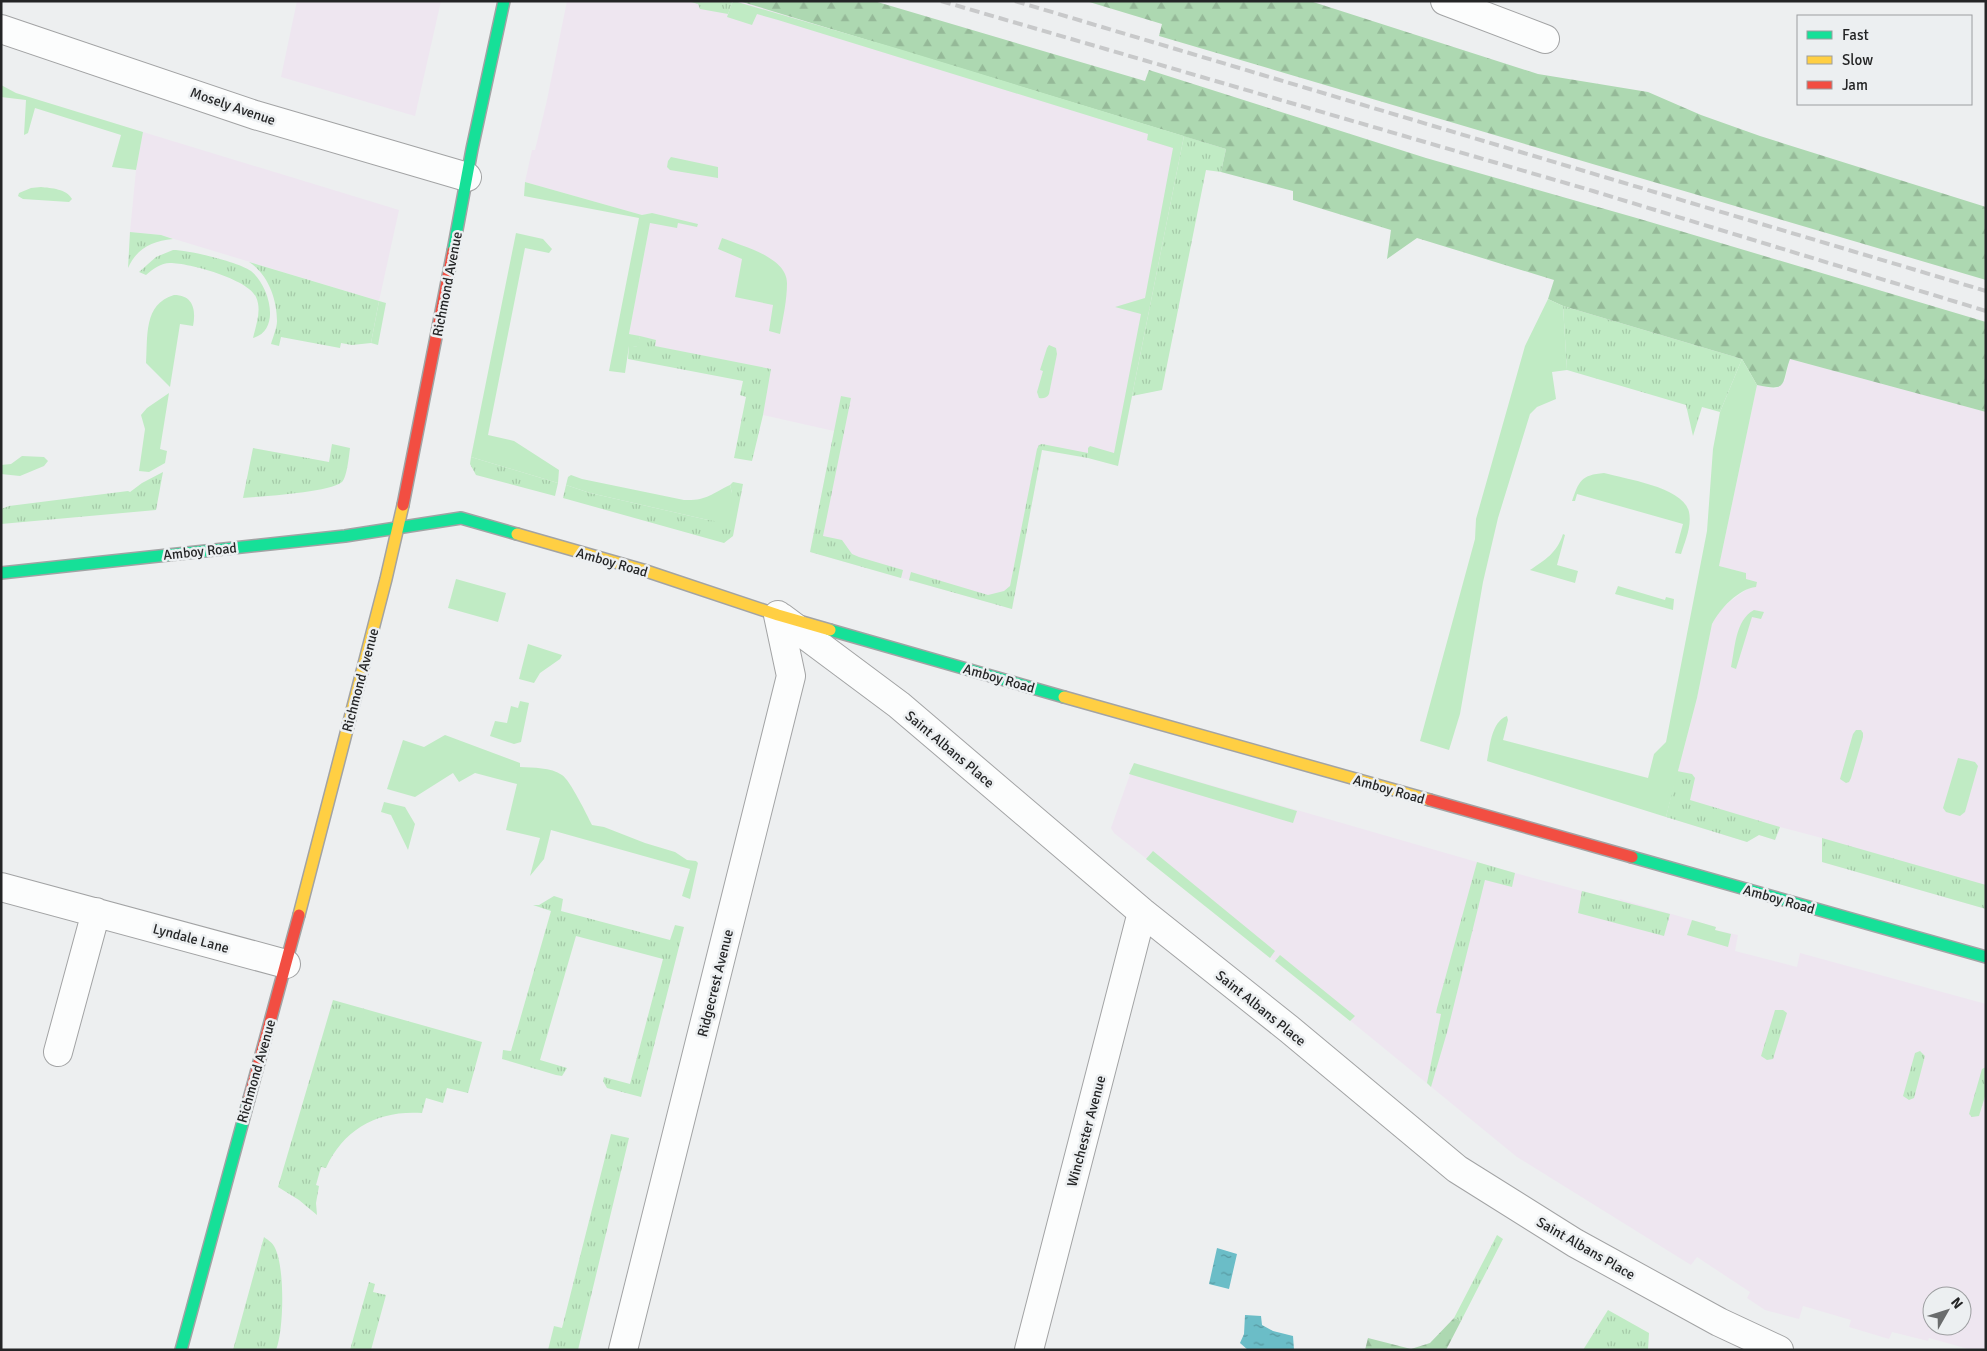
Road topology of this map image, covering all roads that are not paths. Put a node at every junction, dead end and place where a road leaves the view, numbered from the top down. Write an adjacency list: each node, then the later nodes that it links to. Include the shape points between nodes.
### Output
1 (504, 1): 5 (main road, Richmond Avenue)
2 (1445, 1): 4 (street)
3 (1, 29): 5 (street, Mosely Avenue, via 265,118)
4 (1545, 38)
5 (467, 177): 6 (main road, Richmond Avenue)
6 (398, 527): 7 (main road, Amboy Road, via 345,536); 8 (main road, Amboy Road, via 461,518 643,570); 13 (main road, Richmond Avenue)
7 (1, 573)
8 (778, 615): 11 (street, Saint Albans Place, via 899,706); 12 (main road, Amboy Road); 16 (street, Ridgecrest Avenue, via 791,676)
9 (1, 887): 10 (street, Lyndale Lane)
10 (96, 912): 13 (street, Lyndale Lane); 14 (street)
11 (1142, 912): 17 (street, Winchester Avenue); 18 (street, Saint Albans Place, via 1457,1169 1575,1243 1719,1322)
12 (1986, 957)
13 (286, 964): 15 (main road, Richmond Avenue)
14 (58, 1052)
15 (181, 1350)
16 (623, 1350)
17 (1029, 1350)
18 (1779, 1350)

